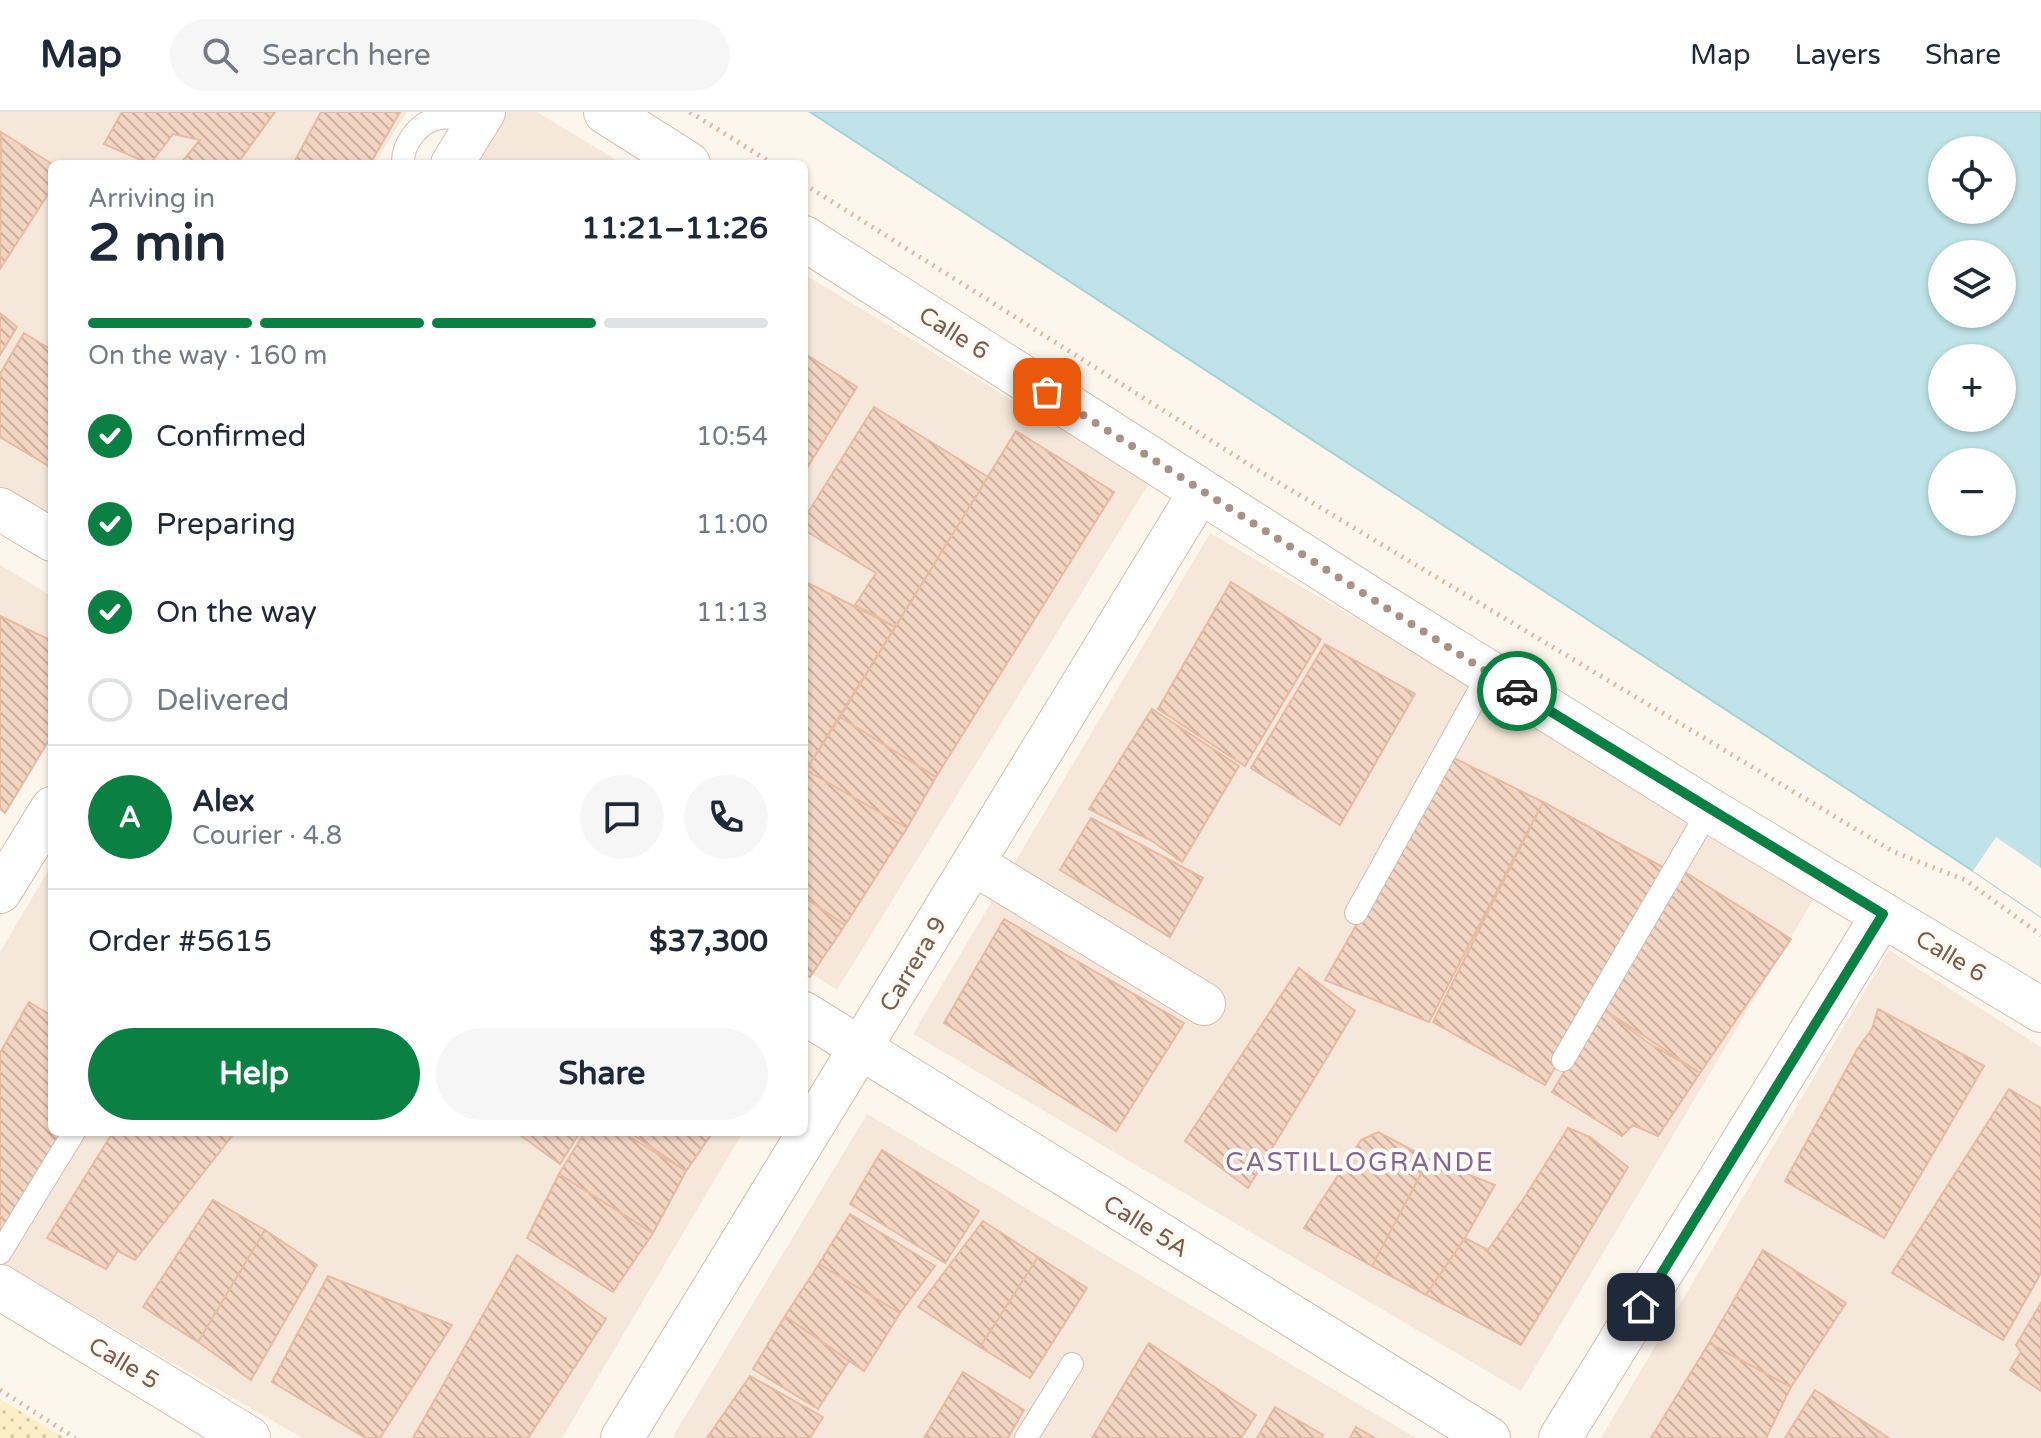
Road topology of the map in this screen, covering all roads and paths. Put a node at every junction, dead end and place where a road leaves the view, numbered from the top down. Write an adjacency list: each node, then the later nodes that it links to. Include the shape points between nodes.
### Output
1 (606, 112): 6 (street)
2 (690, 112): 7 (path)
3 (481, 117): 4 (lane, via 439,118 411,134); 5 (street)
4 (403, 160)
5 (454, 160)
6 (682, 160)
7 (767, 160)
8 (808, 187): 20 (path, via 1261,472 1894,852 1965,880)
9 (808, 241): 10 (street, Calle 6)
10 (1201, 490): 13 (street, Calle 6); 16 (street, Carrera 9)
11 (0, 509): 12 (street)
12 (48, 538)
13 (1489, 673): 14 (street, Calle 6); 18 (lane)
14 (1709, 810): 19 (street, Calle 6); 25 (lane)
15 (48, 814): 17 (street)
16 (974, 864): 21 (street); 24 (street, Carrera 9)
17 (0, 892)
18 (1356, 913)
19 (1883, 914): 22 (street, Calle 6); 38 (street)
20 (2041, 935)
21 (1204, 1004)
22 (2041, 1010)
23 (808, 1016): 24 (street, Calle 5A)
24 (861, 1049): 26 (street, Carrera 9); 37 (street, Calle 5A)
25 (1563, 1060)
26 (808, 1135)
27 (72, 1136): 29 (lane)
28 (808, 1136): 35 (street, Carrera 9)
29 (0, 1253)
30 (0, 1287): 34 (street, Calle 5)
31 (1072, 1364): 36 (lane)
32 (0, 1390): 33 (path)
33 (75, 1438)
34 (248, 1438)
35 (622, 1438)
36 (1026, 1438)
37 (1489, 1438)
38 (1560, 1438)

